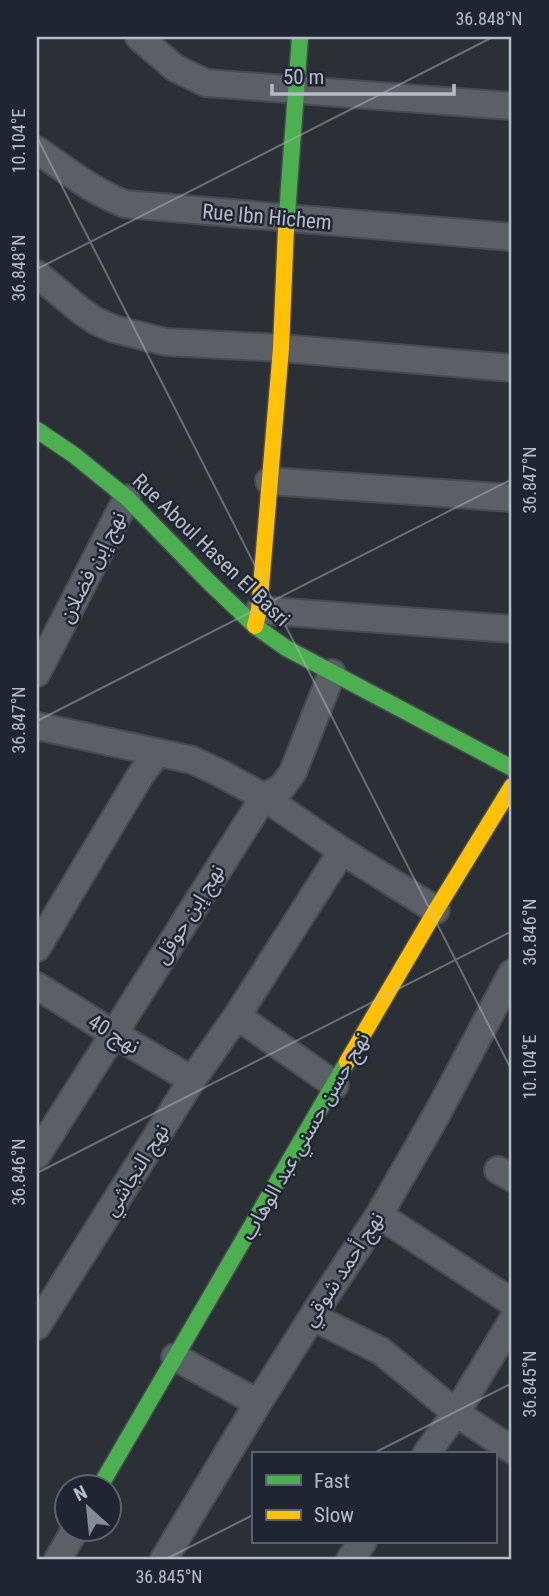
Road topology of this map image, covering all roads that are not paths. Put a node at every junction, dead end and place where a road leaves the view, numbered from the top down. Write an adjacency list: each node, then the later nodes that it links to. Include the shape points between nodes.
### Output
1 (139, 37): 3 (street, via 175,68 206,83)
2 (300, 37): 3 (street)
3 (295, 90): 4 (street); 6 (street)
4 (512, 106)
5 (37, 150): 6 (street, Rue Ibn Hichem, via 85,184 125,204)
6 (286, 218): 7 (street, Rue Ibn Hichem); 9 (street)
7 (512, 237)
8 (37, 274): 9 (street, via 80,310 114,329 166,342)
9 (281, 348): 10 (street); 12 (street)
10 (512, 368)
11 (37, 430): 13 (street, Rue Aboul Hasen El Basri)
12 (269, 481): 14 (street); 15 (street)
13 (127, 498): 15 (street, Rue Aboul Hasen El Basri, via 208,581); 18 (street, نهج إبن فضلان)
14 (512, 498)
15 (257, 618): 16 (street); 17 (street, Rue Aboul Hasen El Basri, via 286,648)
16 (512, 629)
17 (332, 673): 21 (street, Rue Aboul Hasen El Basri); 23 (street, نهج إبن حوقل, via 293,772 282,787)
18 (37, 674)
19 (37, 726): 20 (street)
20 (156, 753): 23 (street, via 192,760); 26 (street)
21 (512, 768)
22 (512, 786): 25 (street, نهج حسن حسني عبد الوهاب)
23 (264, 797): 24 (street); 30 (street, نهج إبن حوقل)
24 (342, 851): 25 (street); 29 (street, نهج النجاشي)
25 (436, 910): 32 (street, نهج حسن حسني عبد الوهاب)
26 (37, 948)
27 (512, 973): 34 (street, نهج أحمد شوقي)
28 (37, 986): 30 (street, نهج 40)
29 (237, 1016): 31 (street, نهج النجاشي); 32 (street)
30 (114, 1034): 31 (street, نهج 40); 33 (street, نهج إبن حوقل)
31 (192, 1080): 38 (street, نهج النجاشي)
32 (335, 1085): 39 (street, نهج حسن حسني عبد الوهاب)
33 (37, 1155)
34 (379, 1215): 35 (street); 36 (street, نهج أحمد شوقي)
35 (512, 1302)
36 (313, 1317): 40 (street, نهج أحمد شوقي); 41 (street, via 382,1351)
37 (512, 1321): 41 (street)
38 (37, 1326)
39 (175, 1357): 40 (street); 44 (street, نهج حسن حسني عبد الوهاب)
40 (258, 1403): 46 (street, نهج أحمد شوقي)
41 (456, 1413): 42 (street); 43 (street)
42 (512, 1450)
43 (427, 1452)
44 (108, 1474)
45 (361, 1544): 47 (street)
46 (164, 1559)
47 (350, 1559)

